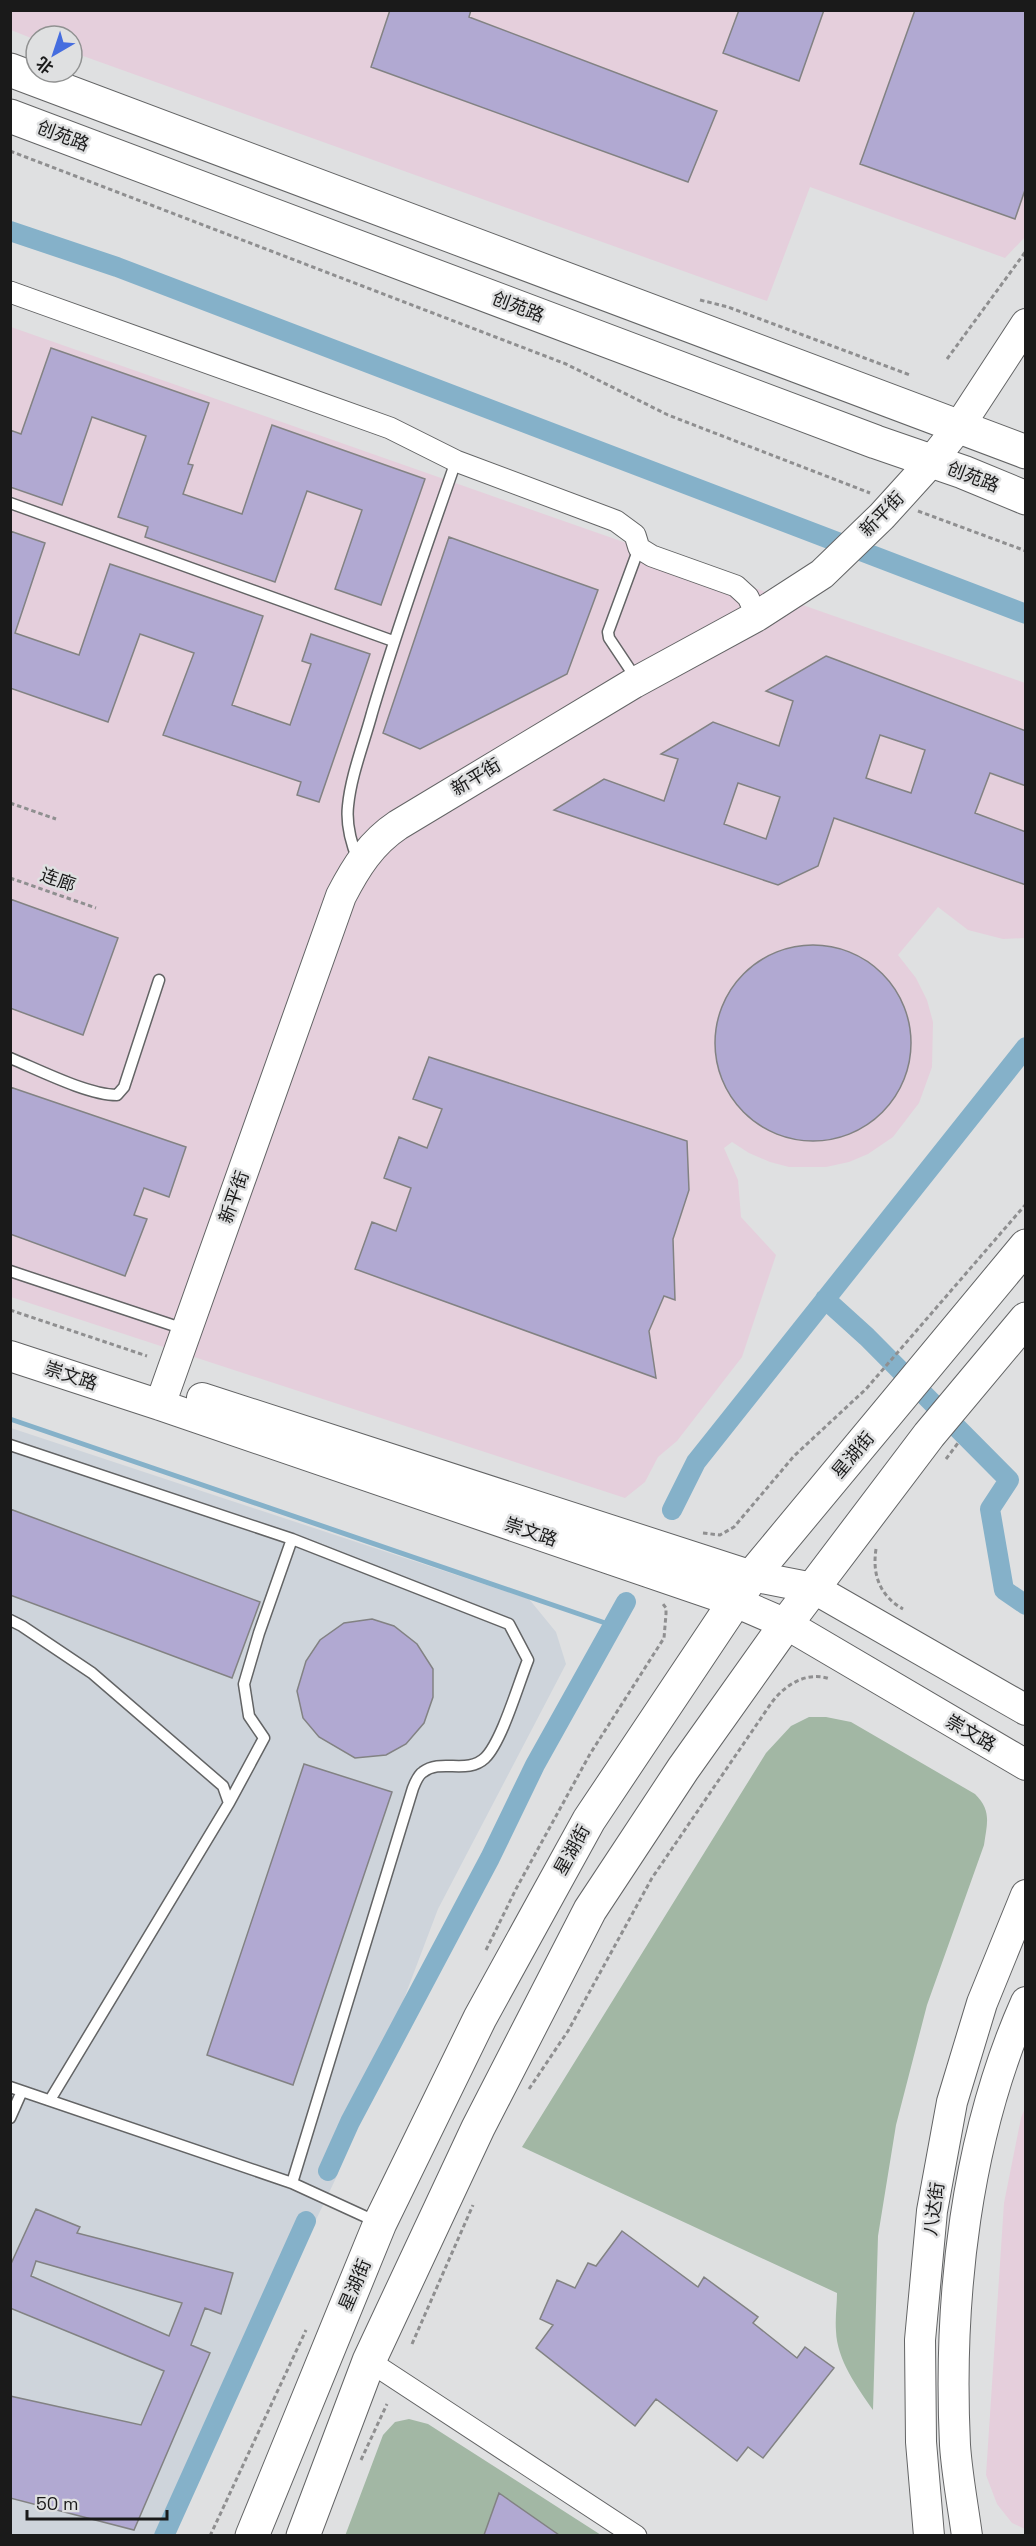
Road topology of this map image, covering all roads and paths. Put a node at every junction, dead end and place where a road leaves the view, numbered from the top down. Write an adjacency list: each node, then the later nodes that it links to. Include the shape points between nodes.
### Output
1 (10, 70): 8 (main road)
2 (10, 116): 11 (main road, 创苑路)
3 (10, 152): 14 (path, via 566,364 669,415)
4 (1026, 251): 7 (path)
5 (10, 292): 10 (street, via 390,428)
6 (1026, 324): 8 (street, 新平街)
7 (947, 359)
8 (960, 425): 9 (main road); 11 (street, 新平街)
9 (1026, 452)
10 (456, 461): 15 (street, via 616,521 636,535); 18 (lane)
11 (931, 462): 12 (main road, 创苑路); 14 (street, 新平街)
12 (1026, 498)
13 (10, 503): 18 (lane)
14 (888, 509): 16 (path); 17 (street, 新平街, via 822,574)
15 (639, 548): 17 (street, via 736,586 748,597); 19 (lane, via 608,632)
16 (1026, 551)
17 (757, 616): 19 (street, 新平街)
18 (393, 640): 22 (lane, via 348,807 352,845)
19 (637, 681): 22 (street, 新平街, via 381,836)
20 (10, 803): 21 (path)
21 (56, 819)
22 (359, 863): 32 (street, 新平街, via 341,896)
23 (10, 878): 24 (path, 连廊)
24 (96, 908)
25 (159, 980): 26 (lane, via 124,1087 117,1095 91,1090)
26 (10, 1058)
27 (1026, 1204): 41 (path, via 866,1389 794,1456 734,1527)
28 (1026, 1246): 43 (main road, 星湖街)
29 (10, 1271): 32 (lane)
30 (10, 1310): 35 (path)
31 (1026, 1319): 42 (main road, via 929,1435)
32 (186, 1330): 36 (street, 新平街)
33 (10, 1335): 36 (street, 崇文路)
34 (10, 1356): 36 (street, 崇文路)
35 (147, 1356)
36 (164, 1396): 38 (street, 崇文路)
37 (10, 1445): 39 (lane)
38 (586, 1536): 41 (street, 崇文路); 43 (street, 崇文路, via 663,1577)
39 (292, 1539): 50 (lane, via 244,1684 249,1716 264,1738); 58 (lane, via 509,1624 528,1660 485,1758 471,1767 438,1766 422,1772 412,1788)
40 (878, 1542): 44 (path, via 875,1566 880,1589)
41 (694, 1544): 43 (street, 崇文路)
42 (813, 1588): 43 (street, 崇文路); 46 (main road); 48 (street, 崇文路)
43 (742, 1589): 46 (street, 崇文路); 60 (main road, 星湖街, via 589,1820 480,2018)
44 (905, 1611)
45 (10, 1620): 50 (lane, via 92,1673 223,1786)
46 (786, 1624): 49 (street, 崇文路); 62 (main road, via 590,1910 478,2128)
47 (833, 1680): 55 (path, via 819,1676 799,1680 782,1689 772,1702 652,1878 568,2031)
48 (1026, 1710)
49 (1026, 1765)
50 (228, 1803): 56 (lane)
51 (1026, 1895): 66 (street, 八达街, via 982,2003 952,2102 932,2211 920,2340 921,2442)
52 (1026, 2002): 67 (street, 八达街, via 985,2116 965,2220 955,2337 955,2446)
53 (10, 2087): 54 (lane)
54 (22, 2091): 56 (lane); 57 (lane)
55 (527, 2091)
56 (50, 2100): 58 (lane)
57 (10, 2118)
58 (292, 2183): 60 (lane)
59 (474, 2201): 61 (path)
60 (380, 2223): 63 (main road, 星湖街)
61 (412, 2344)
62 (369, 2361): 64 (main road); 65 (street)
63 (252, 2535)
64 (303, 2535)
65 (636, 2535)
66 (929, 2535)
67 (967, 2535)

